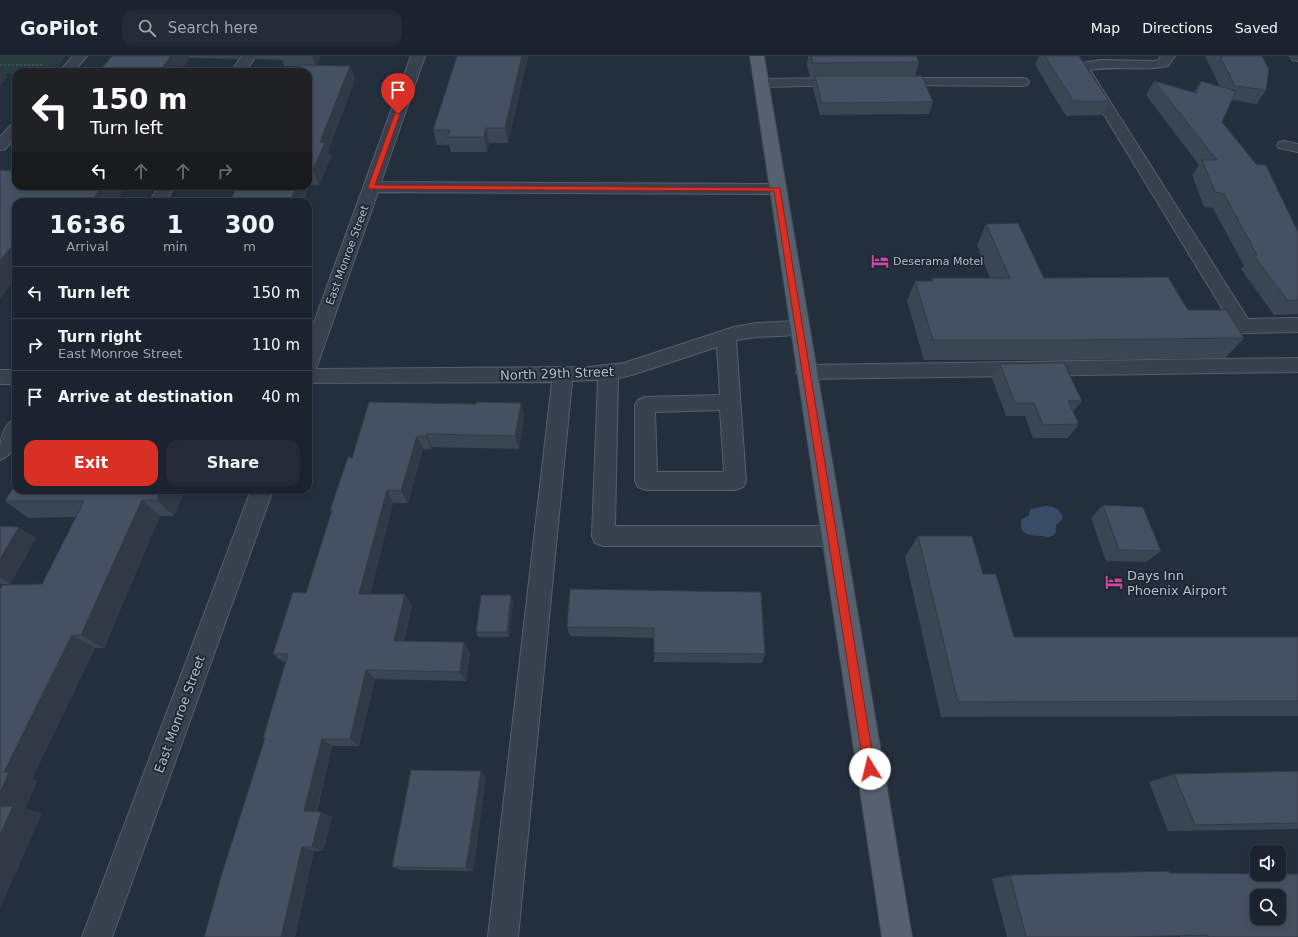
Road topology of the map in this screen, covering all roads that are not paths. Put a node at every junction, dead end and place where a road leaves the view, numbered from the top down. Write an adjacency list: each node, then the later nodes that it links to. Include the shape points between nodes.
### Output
1 (80, 56): 6 (street)
2 (249, 56): 7 (street)
3 (418, 56): 14 (street, East Monroe Street)
4 (757, 56): 8 (main road)
5 (1168, 56): 16 (street, via 1163,63 1155,65 1100,64 1082,67 1243,326)
6 (70, 68)
7 (241, 68)
8 (761, 82): 9 (street); 15 (main road)
9 (860, 82)
10 (883, 82): 11 (street)
11 (1022, 82)
12 (12, 132): 13 (street)
13 (0, 146)
14 (371, 187): 15 (street); 19 (street, East Monroe Street)
15 (777, 189): 17 (main road)
16 (1298, 325)
17 (799, 328): 18 (street, North 29th Street, via 757,330); 22 (main road)
18 (726, 337): 21 (street, North 29th Street, via 625,370); 27 (street)
19 (312, 353)
20 (1298, 366): 22 (street)
21 (608, 372): 23 (street, North 29th Street); 31 (street, via 603,536)
22 (806, 372): 31 (main road)
23 (563, 374): 24 (street, North 29th Street); 33 (street)
24 (312, 376)
25 (12, 377): 26 (street)
26 (0, 378)
27 (730, 402): 27 (street, via 645,405 646,481 735,481)
28 (12, 433): 29 (street)
29 (0, 452)
30 (261, 494): 32 (street, East Monroe Street)
31 (832, 536): 34 (main road)
32 (97, 937)
33 (503, 937)
34 (897, 937)

